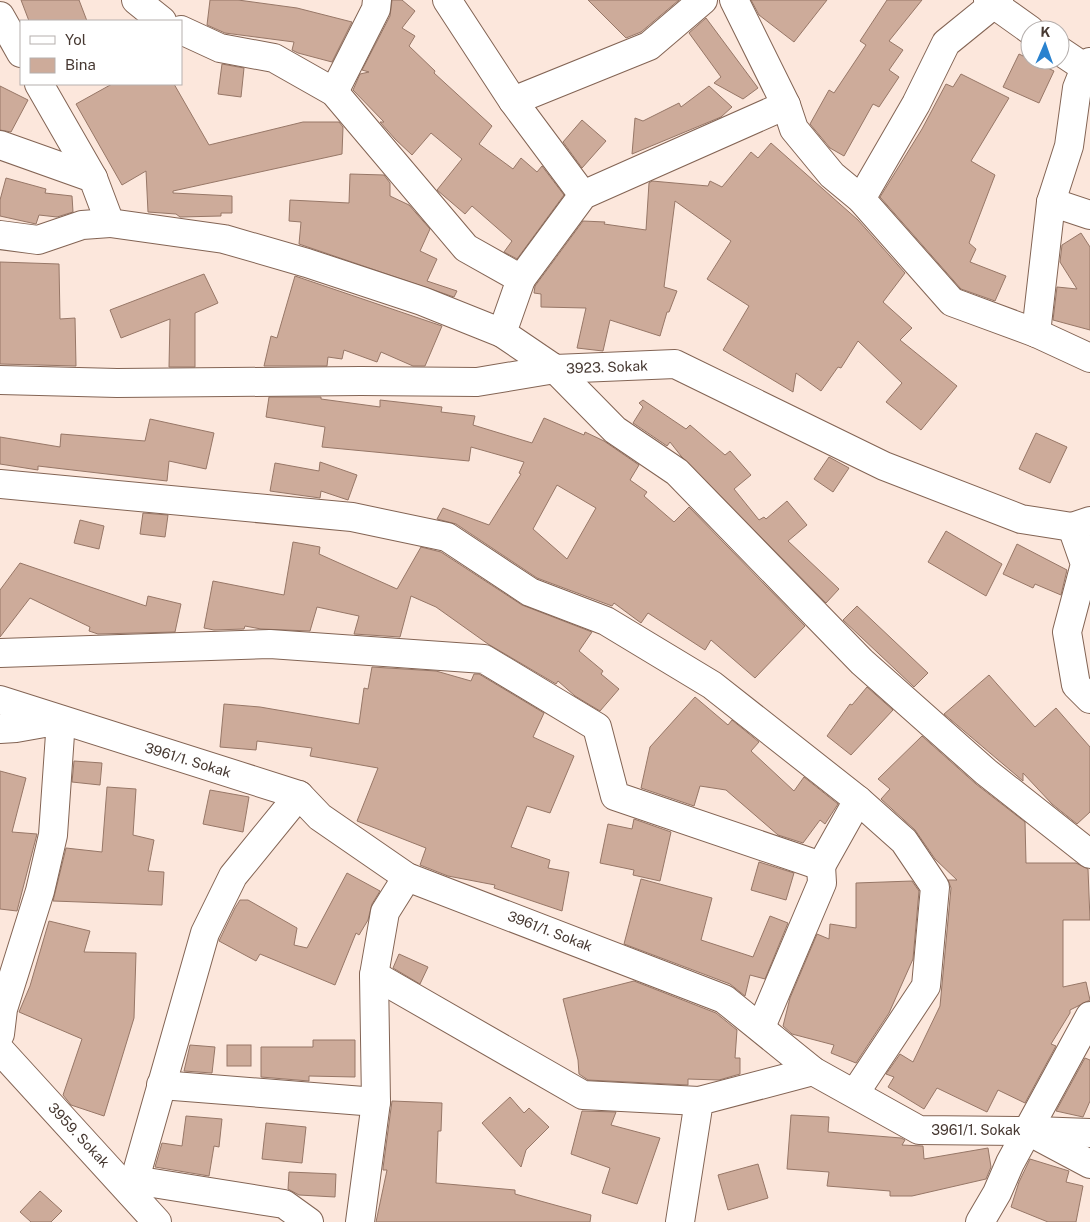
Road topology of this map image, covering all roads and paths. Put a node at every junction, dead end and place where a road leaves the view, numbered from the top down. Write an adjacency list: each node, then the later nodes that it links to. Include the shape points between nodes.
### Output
1 (136, 0): 8 (street)
2 (377, 0): 15 (street, via 376,9)
3 (447, 0): 16 (street)
4 (703, 0): 16 (street, via 649,46)
5 (734, 0): 17 (street)
6 (993, 2): 9 (street); 21 (street, via 946,43 916,104)
7 (0, 16): 11 (street)
8 (161, 20)
9 (1020, 22)
10 (182, 30): 15 (street, via 220,48 274,58)
11 (20, 51)
12 (1070, 57): 13 (street)
13 (1088, 67): 22 (street, via 1077,88 1068,146)
14 (40, 85): 19 (street)
15 (334, 92): 26 (street, via 466,248)
16 (513, 101): 20 (street)
17 (786, 105): 20 (street); 21 (street, via 794,129 832,175)
18 (0, 145): 19 (street)
19 (93, 178): 24 (street)
20 (583, 195): 26 (street)
21 (861, 198): 28 (street, via 952,302)
22 (1052, 202): 23 (street); 28 (street)
23 (1090, 215)
24 (110, 223): 25 (street, 3923. Sokak, via 82,225 38,240); 27 (street, 3923. Sokak, via 224,239 378,286)
25 (0, 235)
26 (521, 279): 27 (street)
27 (502, 332): 30 (street, 3923. Sokak)
28 (1036, 333): 29 (street)
29 (1090, 358)
30 (555, 369): 31 (street, via 477,382 117,384); 33 (street, 3923. Sokak, via 674,364 884,466 1021,519); 41 (street, via 615,430 677,472 862,662 986,772)
31 (0, 380)
32 (0, 484): 40 (street, via 352,517 447,538 530,592 606,621 712,685)
33 (1081, 524): 35 (street, via 1085,564 1067,632 1076,685)
34 (0, 653): 42 (street, via 270,644 484,659 597,727 615,796)
35 (1090, 699)
36 (0, 700): 37 (street, 3961/1. Sokak)
37 (61, 720): 38 (street); 39 (street, 3961/1. Sokak); 47 (street, via 54,835 3,1009)
38 (0, 729)
39 (299, 795): 43 (street, 3961/1. Sokak, via 320,816); 50 (street, via 233,876 205,933)
40 (858, 800): 42 (street); 51 (street, via 904,841 935,887 926,986)
41 (1090, 854)
42 (821, 866): 46 (street, via 822,883)
43 (407, 877): 44 (street, via 385,912); 46 (street, 3961/1. Sokak, via 724,999)
44 (374, 976): 52 (street, via 583,1095); 53 (street)
45 (1090, 1016): 54 (street)
46 (761, 1027): 49 (street, 3961/1. Sokak)
47 (0, 1034)
48 (0, 1050): 57 (street, 3959. Sokak)
49 (813, 1071): 51 (street, 3961/1. Sokak); 52 (street)
50 (161, 1085): 53 (street); 57 (street)
51 (855, 1093): 54 (street, 3961/1. Sokak, via 919,1130)
52 (699, 1101): 61 (street)
53 (376, 1102): 60 (street)
54 (1028, 1131): 55 (street); 56 (street, 3961/1. Sokak); 62 (street)
55 (1090, 1133)
56 (1090, 1164)
57 (133, 1186): 58 (street, 3959. Sokak); 59 (street, via 284,1204)
58 (158, 1222)
59 (309, 1222)
60 (360, 1222)
61 (680, 1222)
62 (980, 1222)

